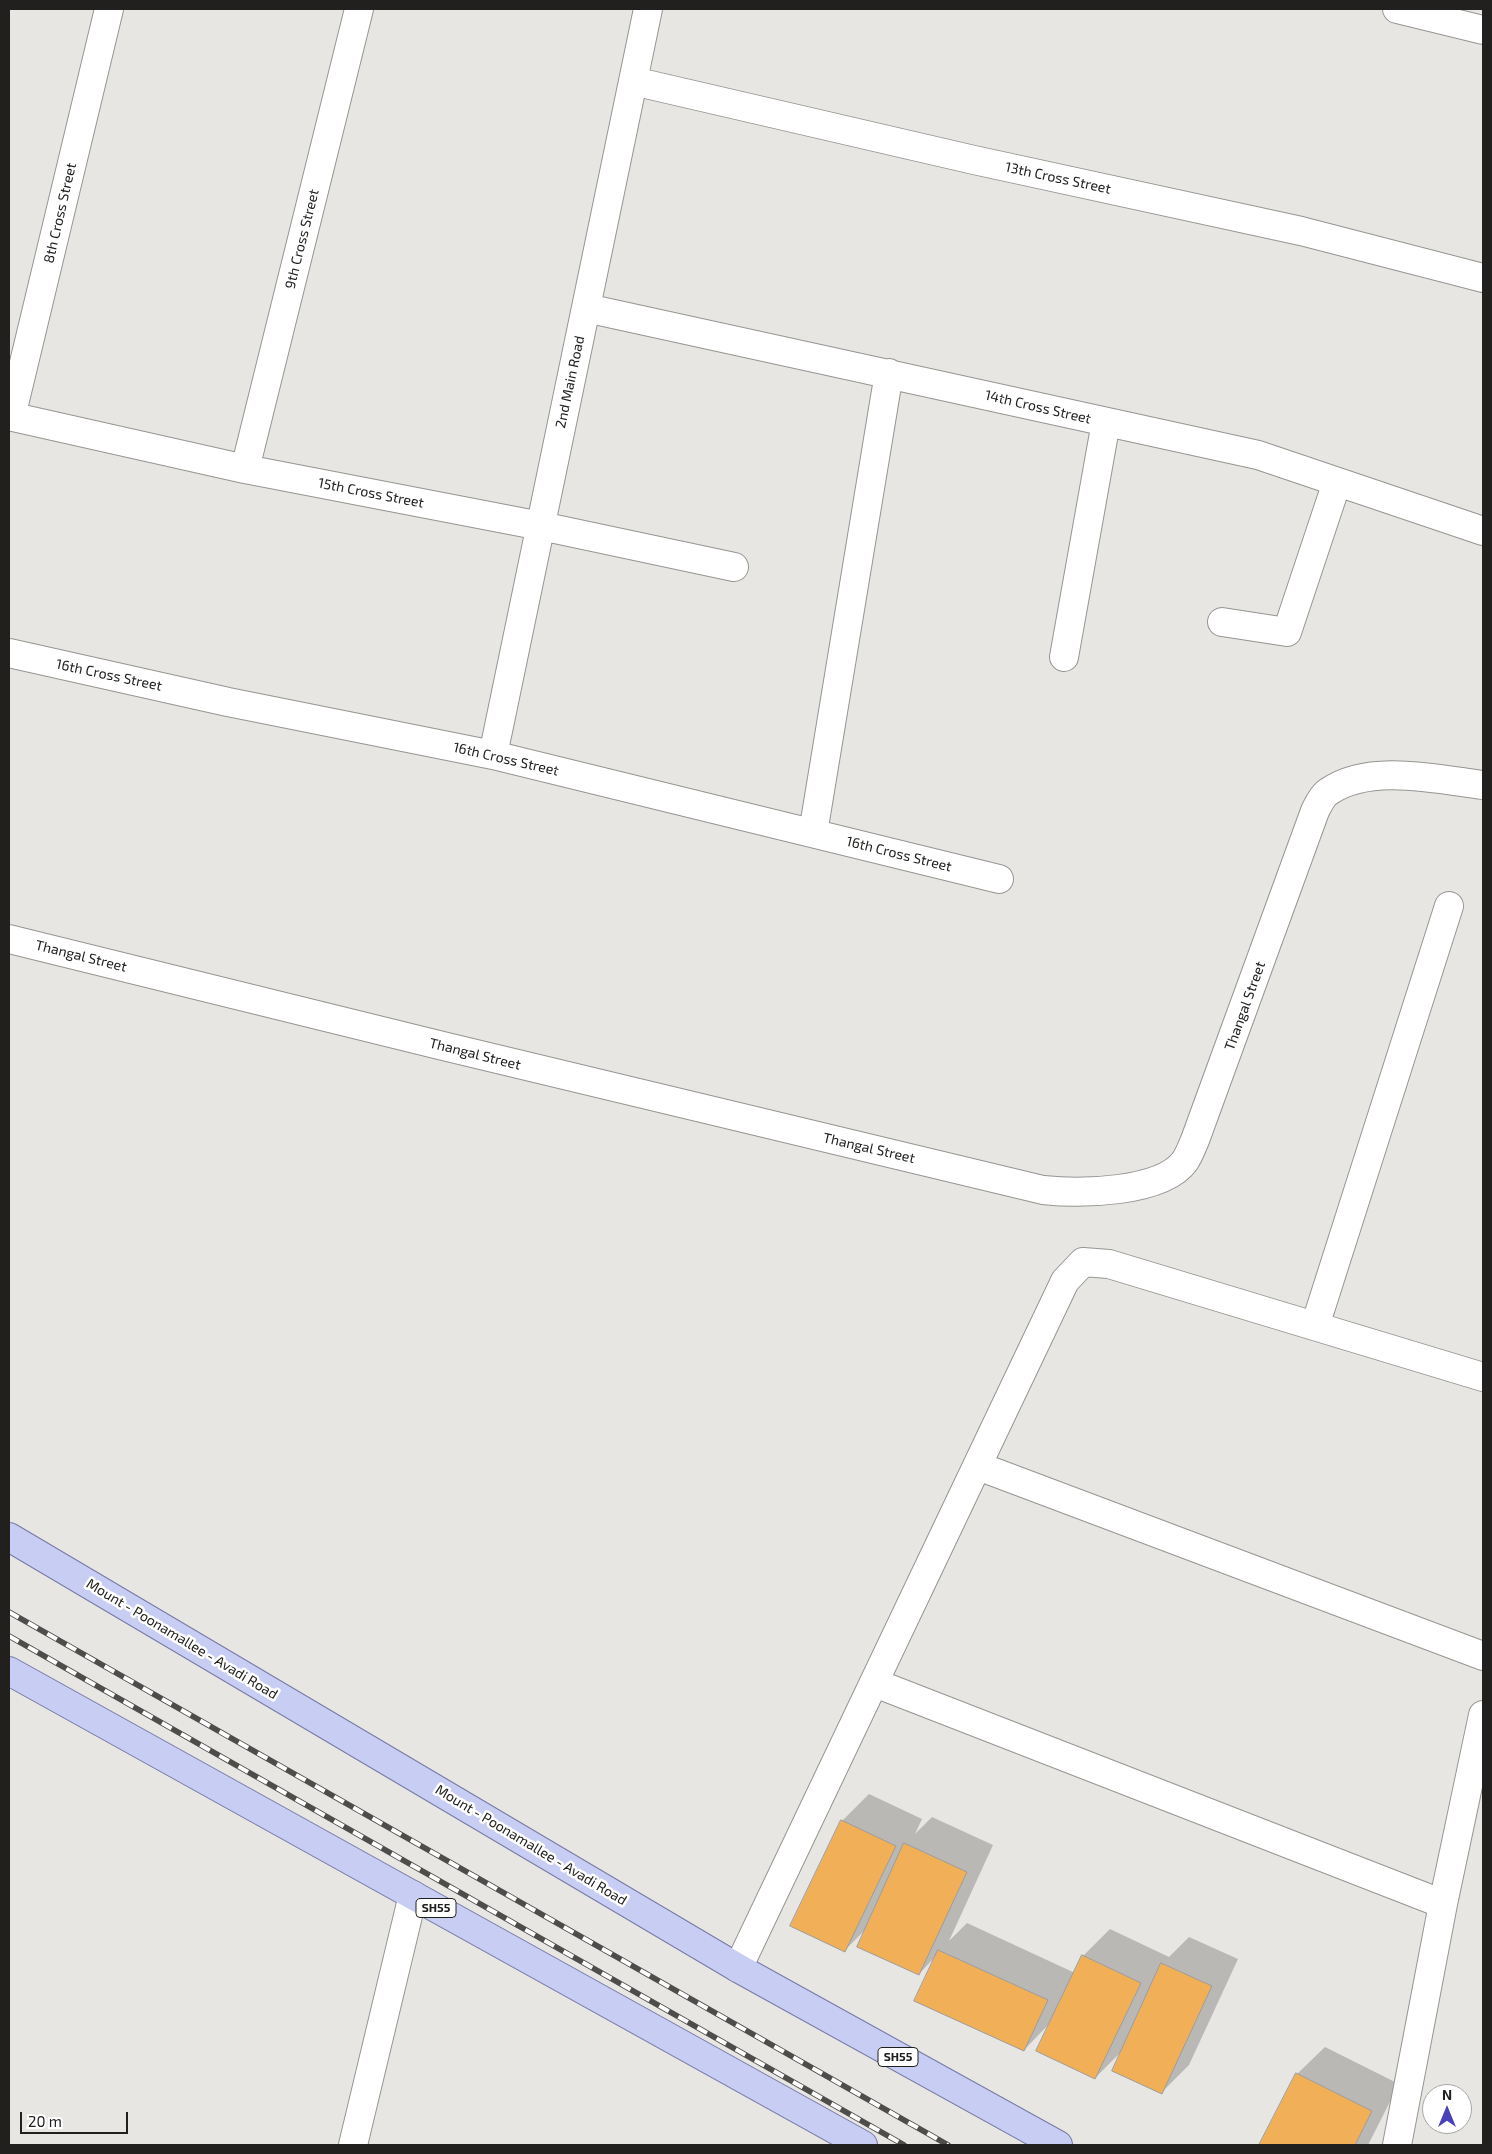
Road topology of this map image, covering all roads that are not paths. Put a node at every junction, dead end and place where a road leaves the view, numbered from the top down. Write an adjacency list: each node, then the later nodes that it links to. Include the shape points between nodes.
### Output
1 (109, 9): 10 (street, 8th Cross Street)
2 (359, 9): 12 (street, 9th Cross Street)
3 (648, 9): 6 (street, 2nd Main Road)
4 (1397, 9): 5 (street)
5 (1483, 30)
6 (633, 81): 7 (street, 13th Cross Street, via 1301,231); 8 (street, 2nd Main Road)
7 (1483, 278)
8 (586, 308): 9 (street, 14th Cross Street); 14 (street, 2nd Main Road)
9 (889, 374): 11 (street, 14th Cross Street); 22 (street)
10 (10, 417): 12 (street, 15th Cross Street)
11 (1106, 422): 13 (street, 14th Cross Street, via 1258,455); 19 (street)
12 (245, 469): 14 (street, 15th Cross Street)
13 (1337, 482): 15 (street, 14th Cross Street); 17 (street, via 1287,632)
14 (541, 526): 16 (street, 15th Cross Street); 20 (street, 2nd Main Road)
15 (1483, 531)
16 (734, 567)
17 (1222, 622)
18 (9, 653): 20 (street, 16th Cross Street, via 228,702)
19 (1064, 658)
20 (493, 755): 22 (street, 16th Cross Street)
21 (1483, 785): 25 (street, Thangal Street, via 1406,776 1374,776 1345,782 1326,794 1315,811 1185,1162 1169,1174 1144,1185 1098,1191 1043,1190)
22 (813, 833): 23 (street, 16th Cross Street)
23 (999, 879)
24 (1448, 906): 26 (street)
25 (9, 939)
26 (1315, 1326): 27 (street); 28 (street, via 1109,1264 1083,1262 1065,1281)
27 (1483, 1377)
28 (978, 1466): 30 (street); 32 (street)
29 (9, 1537): 36 (main road, Mount - Poonamallee - Avadi Road / SH55)
30 (1483, 1656)
31 (9, 1671): 34 (main road, SH55)
32 (875, 1683): 35 (street); 36 (street)
33 (1483, 1714): 35 (street)
34 (413, 1895): 37 (street); 38 (main road, SH55)
35 (1443, 1904): 40 (street)
36 (738, 1968): 39 (main road, Mount - Poonamallee - Avadi Road / SH55)
37 (353, 2145)
38 (864, 2145)
39 (1058, 2145)
40 (1397, 2145)

